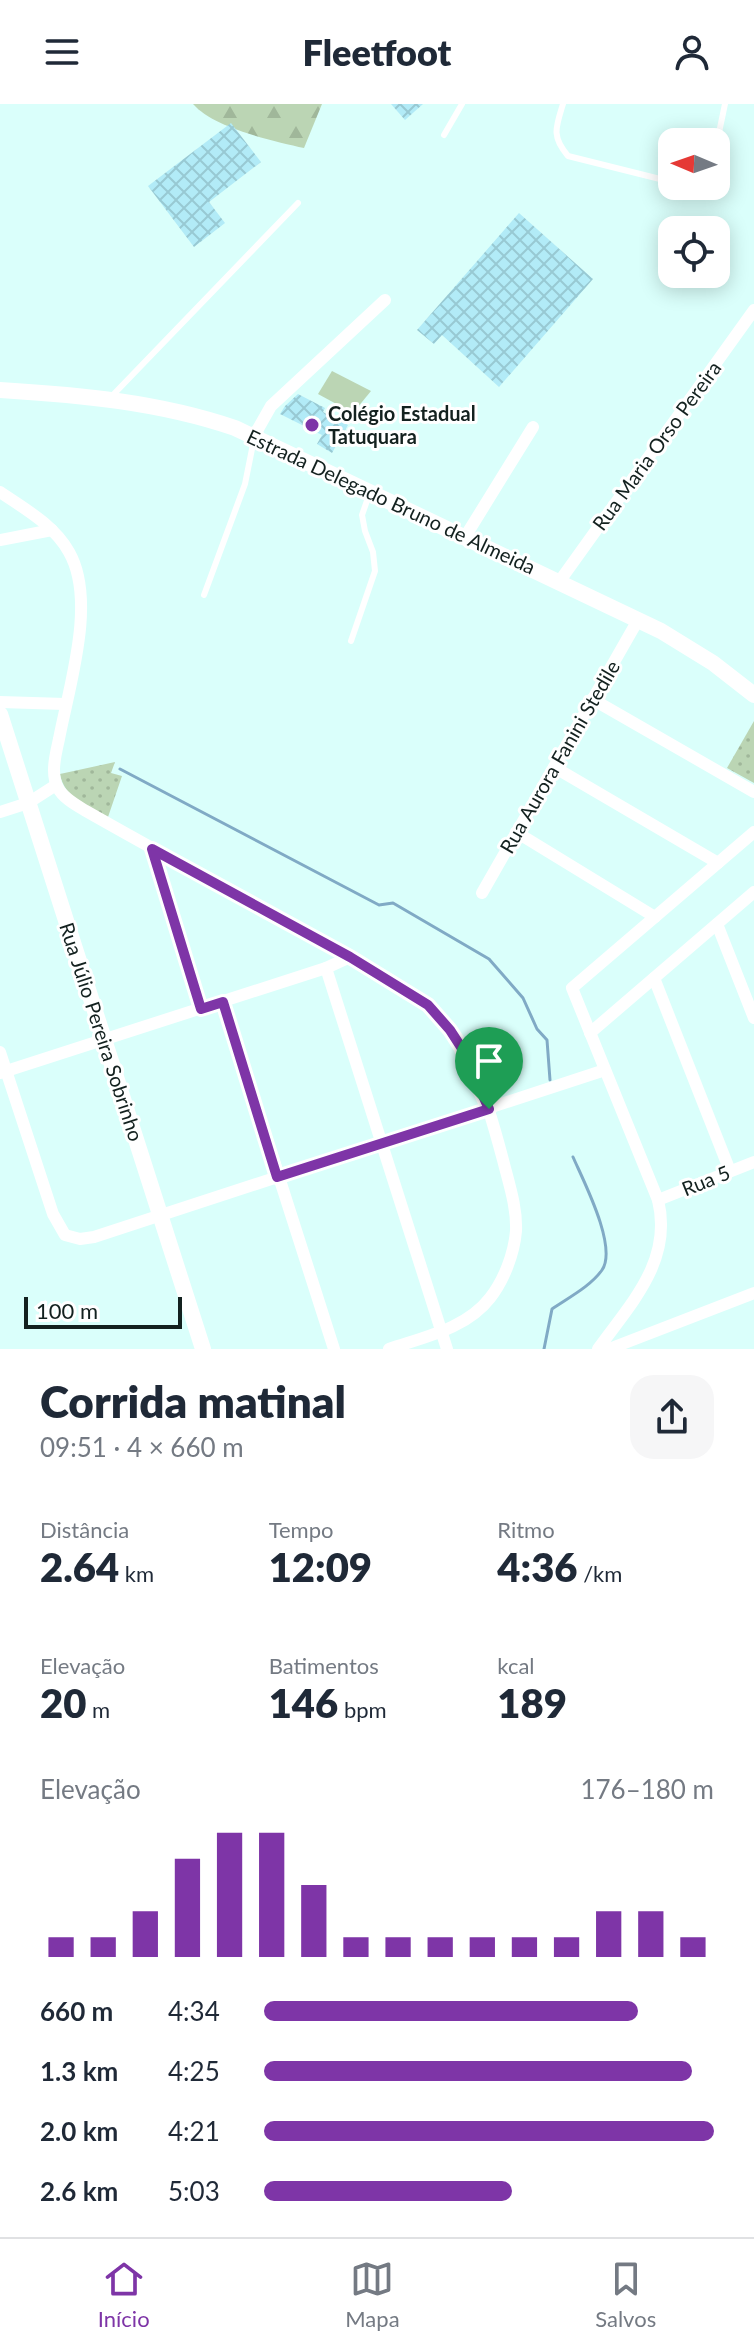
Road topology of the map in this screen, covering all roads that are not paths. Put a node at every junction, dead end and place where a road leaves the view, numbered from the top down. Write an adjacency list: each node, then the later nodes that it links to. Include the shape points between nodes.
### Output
1 (462, 104): 5 (lane)
2 (563, 104): 6 (lane, via 557,143 568,156)
3 (725, 104): 4 (lane)
4 (720, 128)
5 (444, 135)
6 (658, 178)
7 (298, 203): 11 (lane)
8 (385, 300): 13 (street, via 271,406)
9 (754, 310): 19 (street, Rua Maria Orso Pereira)
10 (0, 390): 11 (main road, Estrada Delegado Bruno de Almeida)
11 (109, 400): 13 (main road, Estrada Delegado Bruno de Almeida, via 189,413)
12 (533, 427): 17 (street)
13 (254, 436): 15 (main road, Estrada Delegado Bruno de Almeida); 20 (lane, via 245,484)
14 (0, 492): 16 (street)
15 (370, 492): 17 (main road, Estrada Delegado Bruno de Almeida); 22 (lane, via 362,515 375,571)
16 (52, 530): 18 (street); 26 (street, via 75,563 81,589 80,629)
17 (465, 537): 19 (main road, Estrada Delegado Bruno de Almeida)
18 (0, 540)
19 (559, 582): 21 (main road, Estrada Delegado Bruno de Almeida)
20 (204, 595)
21 (638, 620): 23 (main road, Estrada Delegado Bruno de Almeida, via 695,651); 24 (street, Rua Aurora Fanini Stedile)
22 (351, 641)
23 (754, 695)
24 (592, 699): 28 (street, Rua Aurora Fanini Stedile); 30 (street)
25 (0, 702): 26 (street)
26 (65, 704): 29 (street)
27 (0, 714): 31 (main road, Rua Júlio Pereira Sobrinho)
28 (554, 767): 33 (street, Rua Aurora Fanini Stedile); 36 (street)
29 (56, 785): 31 (street); 35 (street, via 76,805)
30 (754, 792)
31 (28, 803): 32 (street); 48 (main road, Rua Júlio Pereira Sobrinho)
32 (0, 812)
33 (516, 832): 38 (street, Rua Aurora Fanini Stedile); 39 (street)
34 (754, 832): 36 (street)
35 (152, 849): 41 (street); 45 (street)
36 (718, 863): 39 (street)
37 (754, 892): 40 (street)
38 (482, 893)
39 (655, 917): 47 (street, via 572,988)
40 (717, 924): 43 (street); 46 (street)
41 (350, 957): 42 (street); 52 (street, via 440,1017 461,1047)
42 (326, 968): 44 (street); 53 (street)
43 (654, 978): 47 (street); 55 (street)
44 (223, 1002): 45 (street); 56 (street)
45 (201, 1009): 48 (street)
46 (754, 1018)
47 (590, 1033): 50 (street)
48 (104, 1039): 51 (street); 58 (main road, Rua Júlio Pereira Sobrinho)
49 (0, 1052): 51 (street)
50 (605, 1070): 52 (street); 57 (street)
51 (3, 1072): 58 (street, via 61,1230 80,1239)
52 (489, 1109): 53 (street); 60 (street, via 516,1212 514,1246 489,1299)
53 (382, 1144): 56 (street); 60 (street)
54 (754, 1162): 55 (street, Rua 5)
55 (730, 1171): 57 (street, Rua 5)
56 (277, 1177): 58 (street); 62 (street)
57 (658, 1200): 65 (street, via 662,1232 654,1266)
58 (160, 1216): 61 (main road, Rua Júlio Pereira Sobrinho)
59 (754, 1293): 66 (street)
60 (442, 1332): 63 (street); 64 (street)
61 (203, 1349)
62 (334, 1349)
63 (389, 1349)
64 (447, 1349)
65 (598, 1349)
66 (609, 1349)

